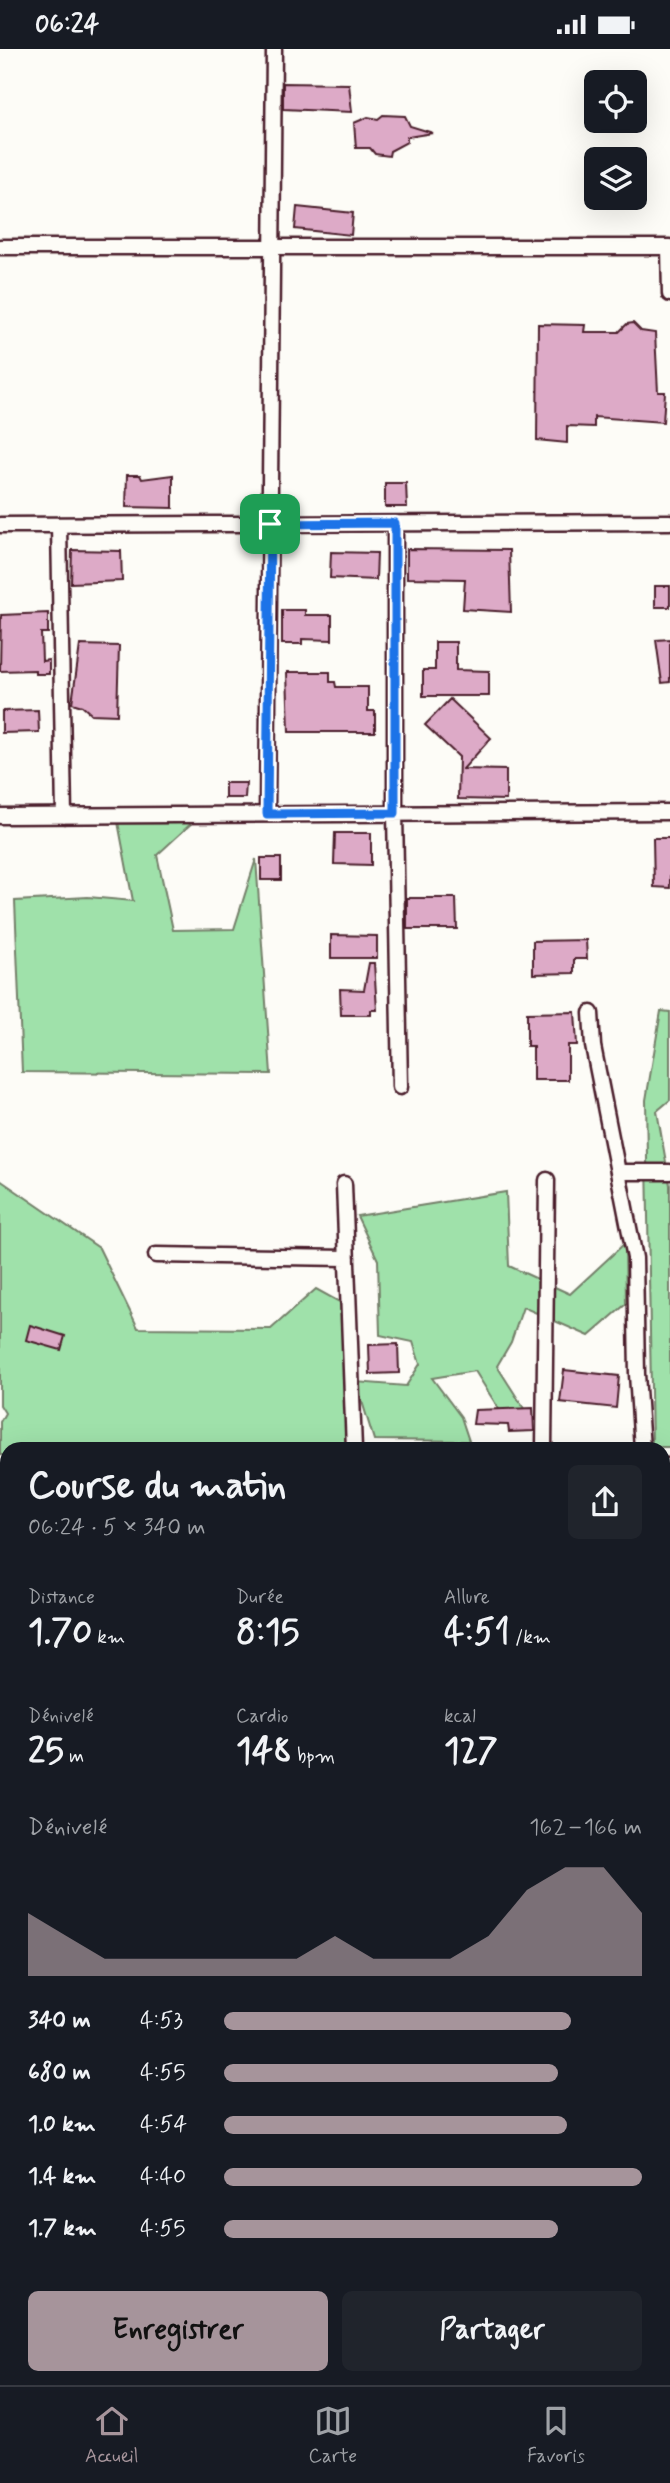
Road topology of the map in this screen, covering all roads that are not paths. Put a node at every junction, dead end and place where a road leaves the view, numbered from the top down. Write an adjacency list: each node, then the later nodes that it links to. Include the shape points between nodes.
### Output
1 (274, 49): 3 (street)
2 (0, 247): 3 (street)
3 (272, 247): 4 (street); 8 (street)
4 (670, 247): 5 (street)
5 (670, 294)
6 (670, 522): 7 (street)
7 (395, 523): 8 (street); 12 (street)
8 (270, 524): 10 (street); 13 (street)
9 (0, 525): 10 (street)
10 (60, 525): 15 (street)
11 (670, 812): 12 (street)
12 (395, 813): 13 (street); 17 (street)
13 (267, 814): 15 (street)
14 (0, 816): 15 (street)
15 (64, 816)
16 (591, 1013): 18 (street, via 593,1046)
17 (400, 1087)
18 (620, 1172): 19 (street); 26 (street, via 635,1258)
19 (670, 1172)
20 (547, 1180): 25 (street)
21 (344, 1184): 23 (street)
22 (156, 1255): 23 (street)
23 (347, 1258): 24 (street)
24 (354, 1442)
25 (544, 1442)
26 (642, 1442)

